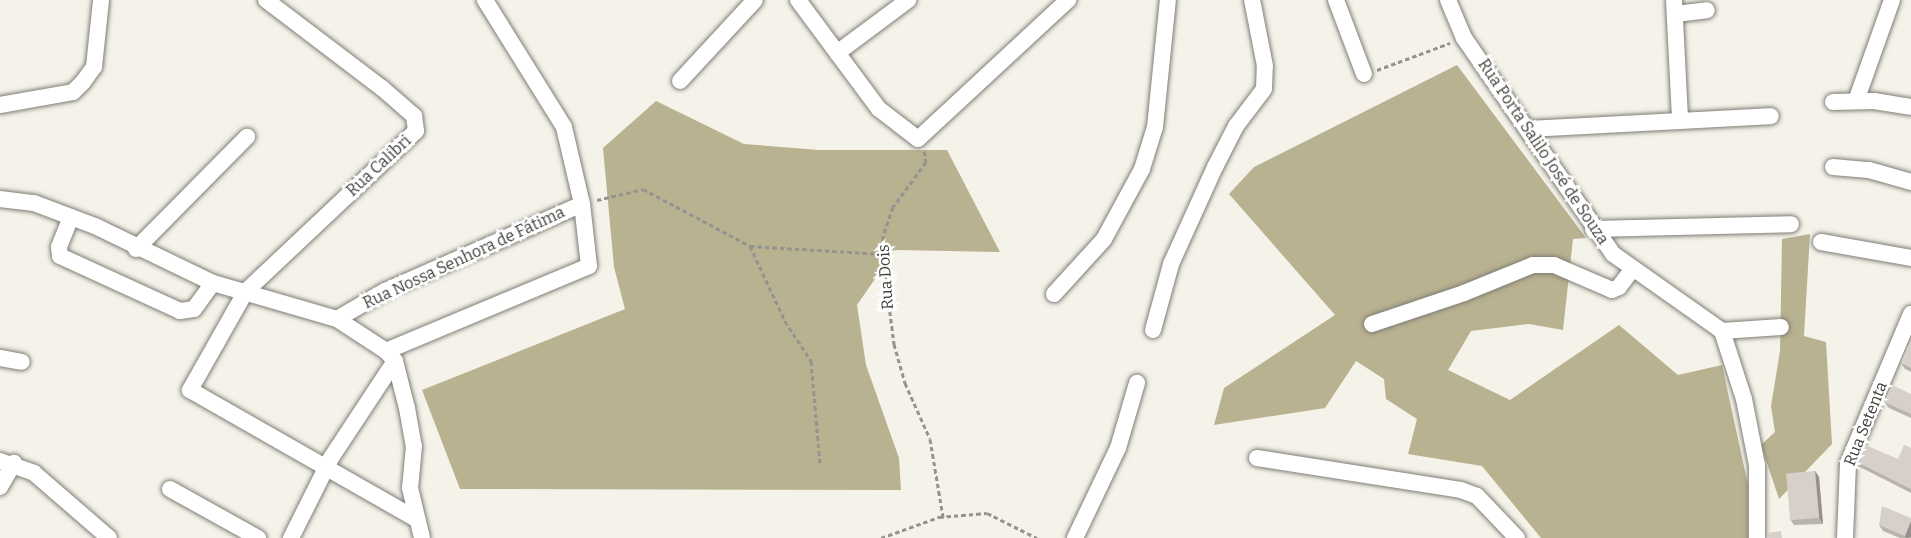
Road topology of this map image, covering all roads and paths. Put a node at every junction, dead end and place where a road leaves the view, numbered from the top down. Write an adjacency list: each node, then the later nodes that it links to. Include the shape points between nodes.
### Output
1 (101, 0): 21 (street, via 94,67 83,82 73,92)
2 (266, 0): 42 (street, Rua Calibri, via 382,88 414,116 417,125 410,138)
3 (485, 0): 31 (street, Rua Nossa Senhora de Fátima, via 564,127)
4 (755, 0): 18 (street)
5 (798, 0): 16 (street)
6 (908, 0): 16 (street)
7 (1068, 0): 27 (street)
8 (1168, 0): 43 (street, via 1155,127 1142,169 1104,239)
9 (1252, 0): 48 (street, via 1265,66 1264,89 1236,126 1215,167 1171,264)
10 (1336, 0): 17 (street)
11 (1448, 0): 15 (street, Rua Porta Salilo José de Souza)
12 (1892, 0): 19 (street)
13 (1675, 7): 14 (street); 24 (street)
14 (1707, 10)
15 (1464, 38): 17 (path); 25 (street, Rua Porta Salilo José de Souza)
16 (837, 54): 27 (street, via 879,110)
17 (1364, 74)
18 (680, 81)
19 (1856, 101): 20 (street); 22 (street)
20 (1833, 102)
21 (0, 105)
22 (1911, 107)
23 (1771, 116): 24 (street)
24 (1680, 118): 25 (street)
25 (1527, 129): 34 (street, Rua Porta Salilo José de Souza)
26 (247, 137): 37 (street)
27 (918, 140): 38 (path, Rua Dois, via 926,162 893,207 883,236)
28 (1833, 166): 29 (street, via 1869,170)
29 (1911, 182)
30 (0, 199): 32 (street, via 34,203)
31 (582, 204): 36 (path, via 643,189); 44 (street, Rua Nossa Senhora de Fátima, via 385,291); 50 (street, via 589,266)
32 (71, 217): 37 (street); 41 (street, via 58,247 60,256 180,311 194,309)
33 (1791, 224): 34 (street)
34 (1593, 229): 40 (street, Rua Porta Salilo José de Souza)
35 (1821, 242): 39 (street)
36 (750, 246): 38 (path); 56 (path, via 785,321 811,361)
37 (136, 249): 41 (street)
38 (883, 254): 60 (path, Rua Dois, via 894,344 905,383 930,439)
39 (1911, 258)
40 (1632, 270): 45 (street, via 1612,290 1554,265 1533,265 1464,294); 49 (street, Rua Porta Salilo José de Souza)
41 (213, 283): 42 (street)
42 (246, 291): 44 (street); 57 (street, via 190,390)
43 (1054, 294)
44 (337, 319): 50 (street, Rua Nossa Senhora de Fátima)
45 (1372, 324)
46 (1909, 326): 71 (street, Rua Setenta, via 1848,463)
47 (1781, 327): 49 (street)
48 (1153, 330)
49 (1722, 331): 70 (street, via 1744,399 1757,465)
50 (391, 356): 57 (street); 61 (street, via 414,446 410,488)
51 (0, 358): 52 (street)
52 (22, 362)
53 (1137, 383): 68 (street, via 1118,448)
54 (1257, 458): 69 (street, via 1461,490 1477,496)
55 (7, 462): 58 (street); 62 (street, via 56,490)
56 (820, 463)
57 (326, 468): 61 (street); 64 (street)
58 (0, 487)
59 (170, 489): 63 (street)
60 (943, 517): 66 (path); 67 (path, via 987,513)
61 (416, 519): 65 (street)
62 (109, 538)
63 (258, 538)
64 (291, 538)
65 (422, 538)
66 (881, 538)
67 (1037, 538)
68 (1075, 538)
69 (1517, 538)
70 (1757, 538)
71 (1845, 538)

